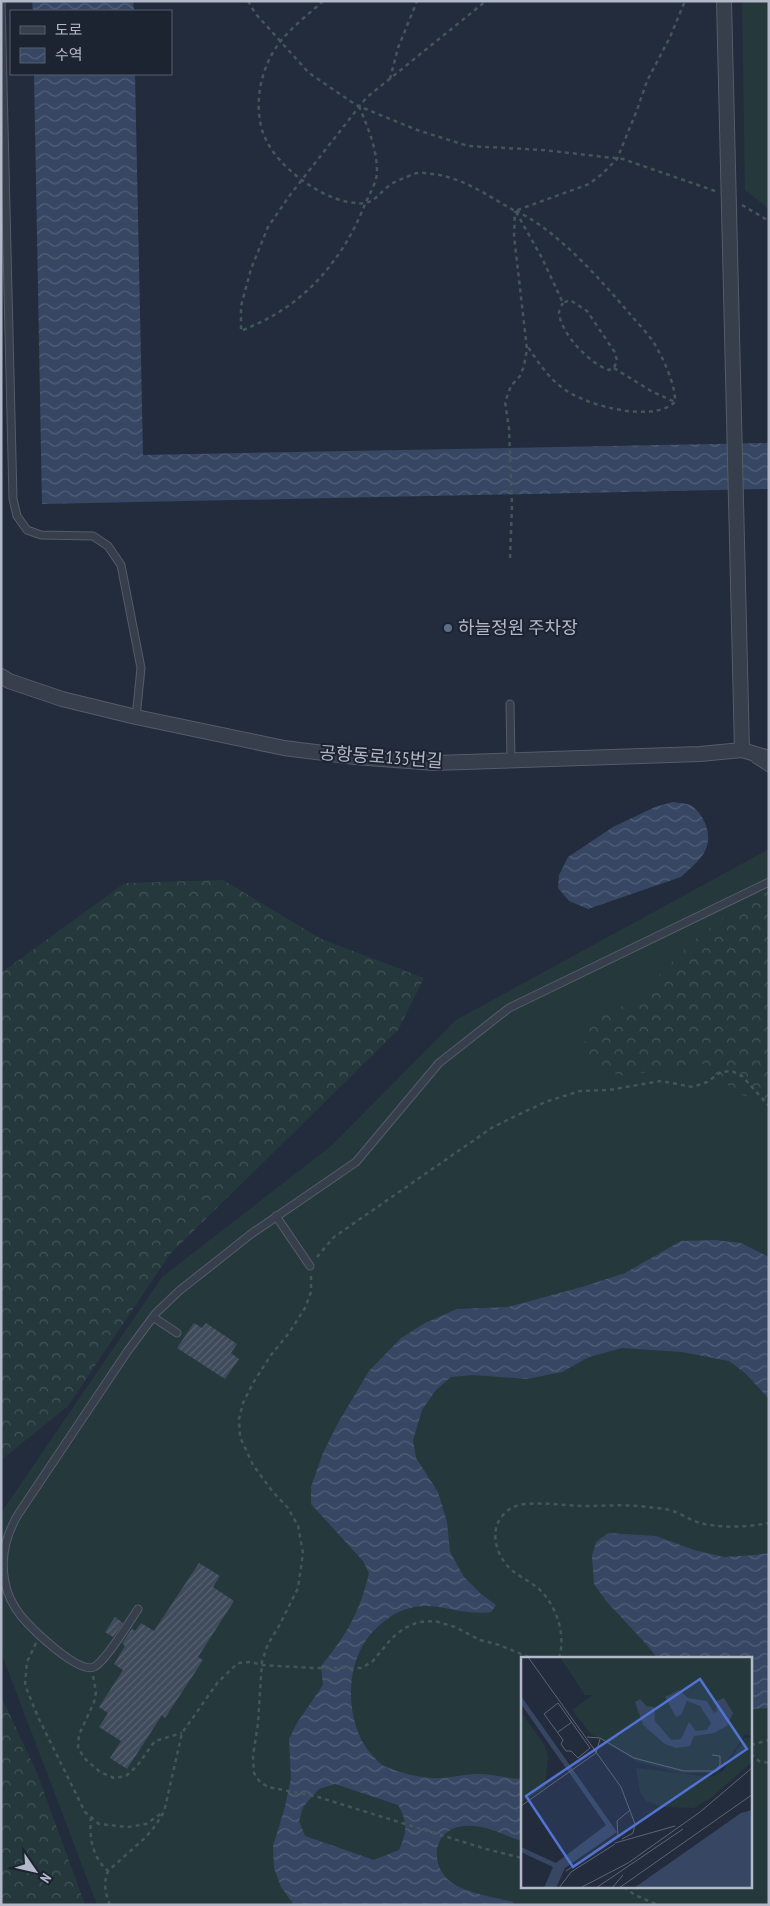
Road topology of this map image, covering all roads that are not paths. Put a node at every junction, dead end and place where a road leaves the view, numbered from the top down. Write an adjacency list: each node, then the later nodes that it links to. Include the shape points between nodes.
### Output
1 (2, 1): 5 (lane, via 13,499 17,516 27,530 41,535 92,536 108,546 122,565 141,668)
2 (724, 1): 6 (street)
3 (1, 676): 5 (street, 공항동로135번길, via 62,699)
4 (510, 704): 8 (lane)
5 (136, 717): 8 (street, 공항동로135번길, via 284,748 355,757 435,763)
6 (742, 750): 7 (street, 공항동로135번길); 8 (street, 공항동로135번길); 9 (lane)
7 (769, 758)
8 (511, 760)
9 (769, 768)
10 (769, 882): 11 (lane, via 509,1008 439,1062 356,1162)
11 (276, 1216): 12 (lane); 13 (lane, via 179,1291)
12 (310, 1266)
13 (153, 1317): 14 (lane); 15 (lane, via 11,1527 6,1538 3,1567 9,1595 21,1616 40,1636 85,1668 95,1667 103,1659)
14 (177, 1332)
15 (138, 1609)

